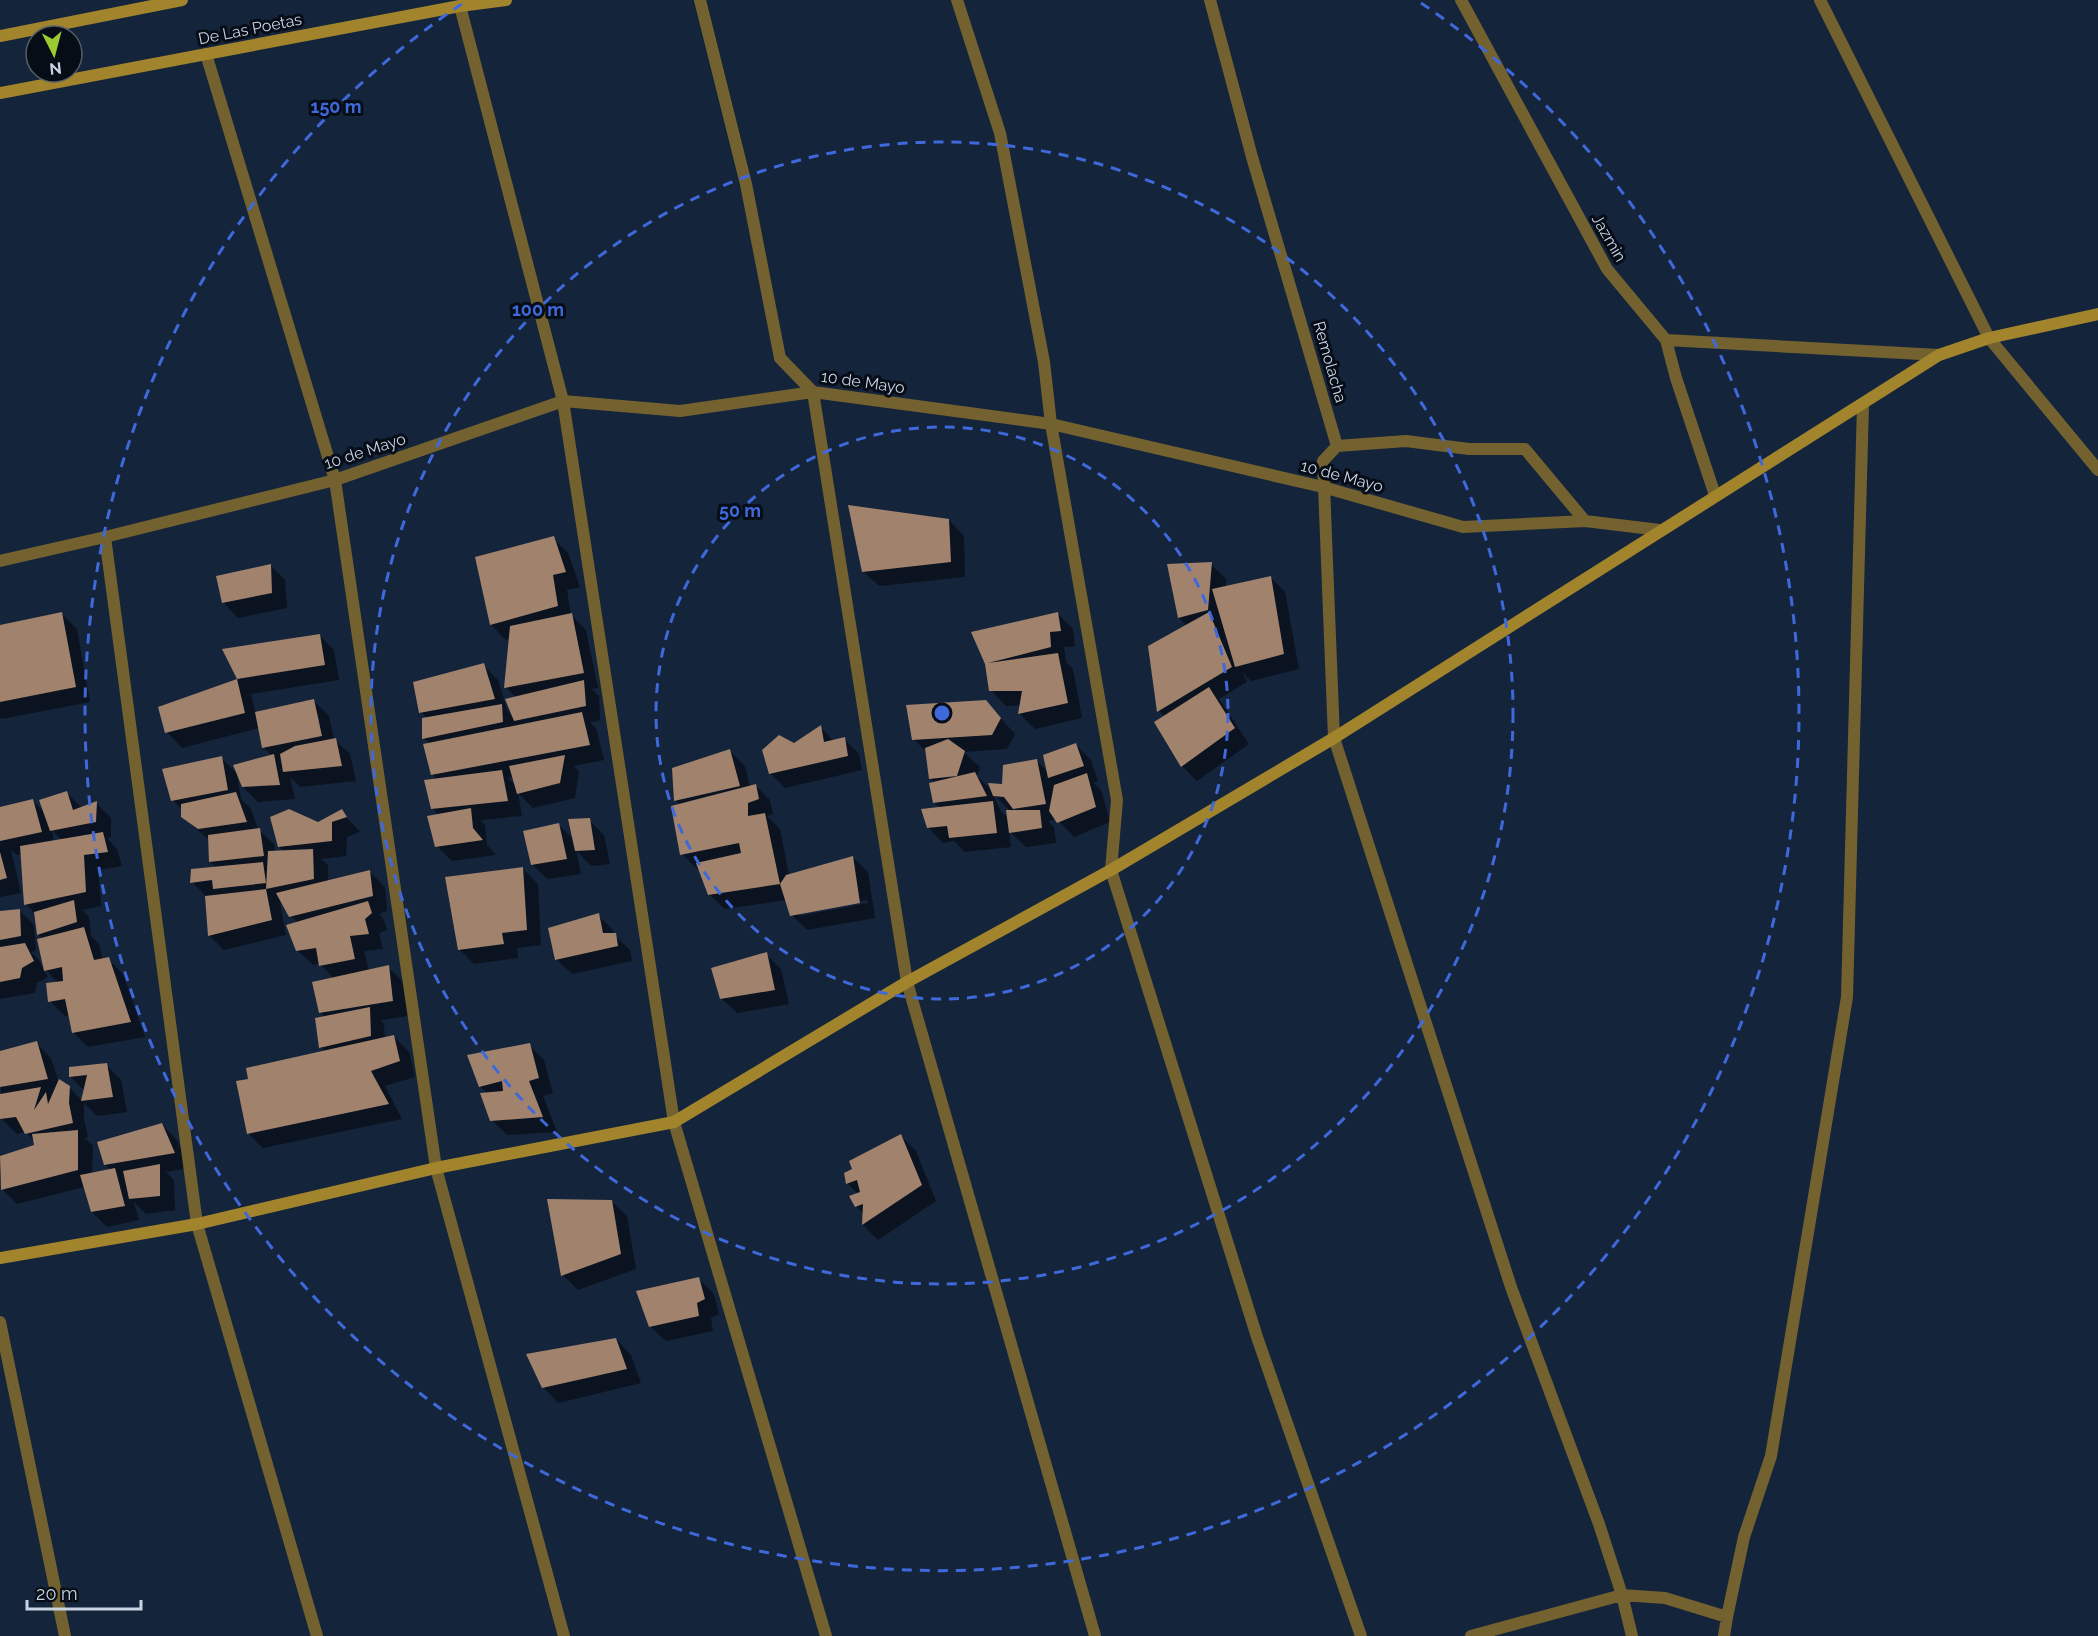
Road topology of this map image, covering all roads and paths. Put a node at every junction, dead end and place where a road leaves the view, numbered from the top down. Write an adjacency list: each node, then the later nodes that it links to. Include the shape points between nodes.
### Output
1 (182, 0): 9 (street)
2 (506, 0): 8 (street, De Las Poetas)
3 (700, 0): 16 (street, via 746,184 780,358)
4 (957, 0): 19 (street, via 1000,133 1044,362)
5 (1210, 0): 20 (street, Remolacha)
6 (1461, 0): 14 (street, Jazmin, via 1607,269)
7 (1820, 0): 13 (street)
8 (460, 6): 10 (street, De Las Poetas); 17 (street)
9 (0, 36)
10 (206, 54): 11 (street, De Las Poetas); 22 (street)
11 (0, 93)
12 (2098, 314): 13 (street)
13 (1989, 338): 15 (street); 21 (street)
14 (1666, 340): 15 (street); 24 (street, Jazmin)
15 (1939, 355): 18 (street)
16 (813, 392): 17 (street, 10 de Mayo, via 680,411); 19 (street, 10 de Mayo); 31 (street)
17 (563, 401): 22 (street, 10 de Mayo); 32 (street)
18 (1863, 404): 24 (street); 38 (street, via 1847,997 1772,1456 1744,1537)
19 (1051, 424): 23 (street, 10 de Mayo); 30 (street, via 1117,800)
20 (1337, 446): 23 (street, via 1323,461); 25 (street, via 1406,441 1525,449)
21 (2098, 470)
22 (334, 480): 27 (street, 10 de Mayo); 33 (street)
23 (1323, 488): 25 (street, 10 de Mayo, via 1463,527); 29 (street)
24 (1715, 495): 26 (street)
25 (1585, 521): 26 (street, 10 de Mayo)
26 (1660, 530): 29 (street)
27 (105, 537): 28 (street, 10 de Mayo); 34 (street)
28 (0, 561)
29 (1334, 738): 30 (street); 37 (street, via 1511,1287)
30 (1111, 870): 31 (street); 44 (street, via 1257,1336)
31 (907, 982): 32 (street); 43 (street)
32 (674, 1122): 33 (street); 42 (street)
33 (436, 1168): 34 (street); 41 (street)
34 (196, 1224): 35 (street); 40 (street)
35 (0, 1258)
36 (0, 1322): 39 (street)
37 (1622, 1595): 38 (street, via 1665,1598); 45 (street); 46 (street)
38 (1727, 1617): 47 (street)
39 (65, 1636)
40 (317, 1636)
41 (564, 1636)
42 (826, 1636)
43 (1095, 1636)
44 (1361, 1636)
45 (1471, 1636)
46 (1632, 1636)
47 (1724, 1636)

